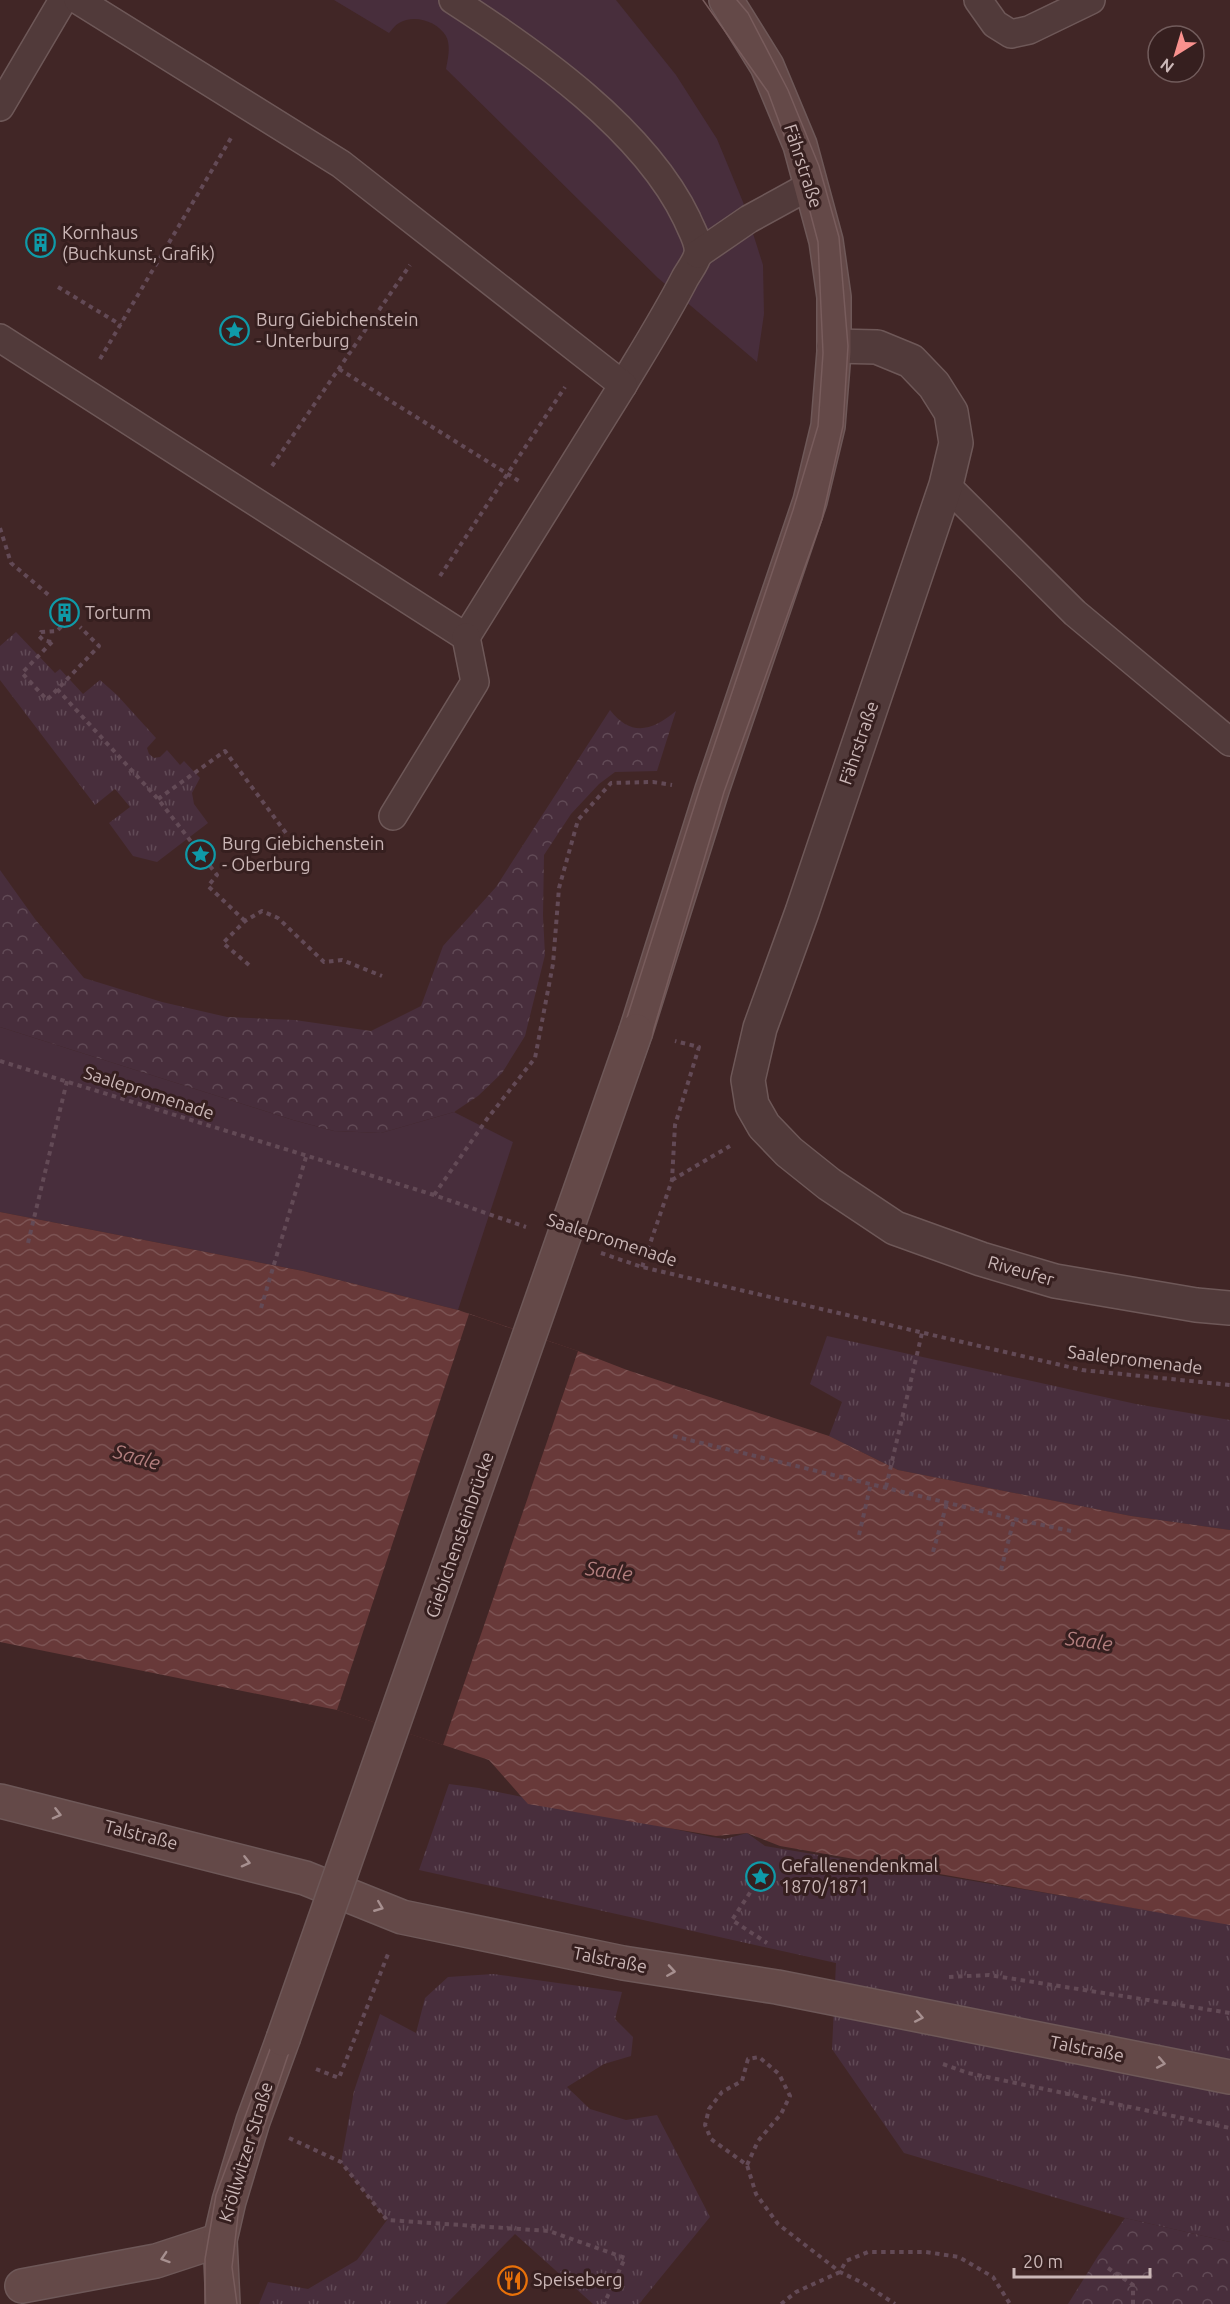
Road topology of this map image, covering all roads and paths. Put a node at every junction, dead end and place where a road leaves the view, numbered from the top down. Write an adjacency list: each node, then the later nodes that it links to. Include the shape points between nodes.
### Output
1 (63, 0): 7 (lane)
2 (78, 0): 8 (lane)
3 (453, 0): 11 (lane, via 513,39 614,123 654,165 680,204)
4 (726, 0): 9 (main road, Fährstraße, via 766,66 800,145)
5 (978, 0): 6 (lane, via 995,24 1011,34 1029,30)
6 (1091, 0)
7 (0, 107)
8 (250, 107): 10 (lane, via 341,164); 13 (path)
9 (811, 185): 11 (lane, via 749,219); 15 (main road, Fährstraße, via 828,252 834,297)
10 (431, 235): 16 (path); 17 (lane)
11 (698, 254): 17 (lane)
12 (58, 287): 13 (path)
13 (121, 325): 19 (path)
14 (0, 338): 19 (lane)
15 (834, 346): 21 (street, Fährstraße, via 877,347 911,361 934,385 951,412 956,442); 32 (main road, Fährstraße, via 828,426 810,501)
16 (339, 369): 20 (path); 22 (path)
17 (623, 385): 23 (lane)
18 (566, 386): 20 (path)
19 (81, 390): 22 (lane)
20 (507, 474): 23 (path); 25 (path, via 440,576)
21 (946, 485): 31 (lane, via 1075,613); 43 (street, Fährstraße, via 760,1028 748,1080 752,1105)
22 (250, 498): 29 (lane)
23 (550, 500): 29 (lane)
24 (0, 528): 26 (path, via 11,563)
25 (430, 570)
26 (51, 597)
27 (60, 618): 30 (path, via 64,623 57,630 41,632 43,640 51,642 22,673 47,700)
28 (80, 627): 30 (path, via 99,646)
29 (466, 637): 34 (lane, via 475,682)
30 (57, 688): 33 (path)
31 (1230, 742)
32 (712, 790): 39 (main road, Fährstraße); 47 (path, via 653,782 611,783 578,820 559,888 553,964 535,1058)
33 (158, 799): 35 (path, via 225,751); 36 (path, via 217,875 208,886)
34 (393, 816)
35 (286, 833)
36 (245, 921): 37 (path, via 224,943); 38 (path, via 262,911 278,918 324,962 342,960)
37 (249, 965)
38 (382, 976)
39 (636, 1031): 71 (main road, Giebichensteinbrücke, bridge)
40 (699, 1047): 45 (path, via 675,1125)
41 (0, 1061): 42 (path, Saalepromenade)
42 (67, 1081): 44 (path, Saalepromenade); 49 (path)
43 (764, 1126): 45 (path); 46 (street, Fährstraße)
44 (306, 1157): 47 (path, Saalepromenade); 52 (path)
45 (672, 1180): 51 (path)
46 (829, 1184): 53 (street, Riveufer, via 895,1228 981,1259 1055,1281)
47 (434, 1195): 48 (path, Saalepromenade)
48 (533, 1229)
49 (28, 1243)
50 (598, 1252): 51 (path, Saalepromenade)
51 (642, 1267): 54 (path, Saalepromenade)
52 (261, 1308)
53 (1230, 1308)
54 (922, 1333): 55 (path, Saalepromenade, via 1082,1370); 58 (path)
55 (1230, 1384)
56 (673, 1436): 57 (path)
57 (871, 1483): 58 (path); 62 (path)
58 (886, 1487): 59 (path)
59 (947, 1503): 60 (path); 63 (path)
60 (1014, 1519): 61 (path); 64 (path)
61 (1071, 1531)
62 (859, 1535)
63 (933, 1552)
64 (1001, 1570)
65 (0, 1801): 67 (main road, Talstraße, one-way to 67, via 305,1878)
66 (755, 1885): 69 (path, via 732,1920 768,1944)
67 (402, 1917): 69 (main road, Talstraße, one-way to 69, via 622,1963); 71 (path, via 339,2078)
68 (941, 1978): 70 (path, via 989,1975)
69 (777, 1987): 72 (main road, Talstraße, one-way to 72)
70 (1230, 2013)
71 (281, 2046): 73 (main road, Kröllwitzer Straße)
72 (1230, 2077)
73 (253, 2121): 75 (main road, Kröllwitzer Straße); 81 (path, via 341,2162 387,2220 549,2231 625,2258)
74 (747, 2165): 74 (path, via 758,2141 782,2114 790,2096 779,2074 759,2057 748,2059 742,2081 722,2092 709,2109 705,2125 711,2139); 77 (path, via 756,2194 778,2224)
75 (220, 2240): 78 (main road, one-way to 78, via 156,2261); 80 (main road, Kröllwitzer Straße)
76 (1108, 2268): 85 (path, via 1133,2285)
77 (840, 2272): 82 (path, via 796,2292); 83 (path); 84 (path, via 846,2261 868,2252 926,2252 959,2257 993,2277)
78 (11, 2281): 79 (main road)
79 (52, 2304)
80 (224, 2304)
81 (604, 2304)
82 (781, 2304)
83 (895, 2304)
84 (1010, 2304)
85 (1133, 2304)

